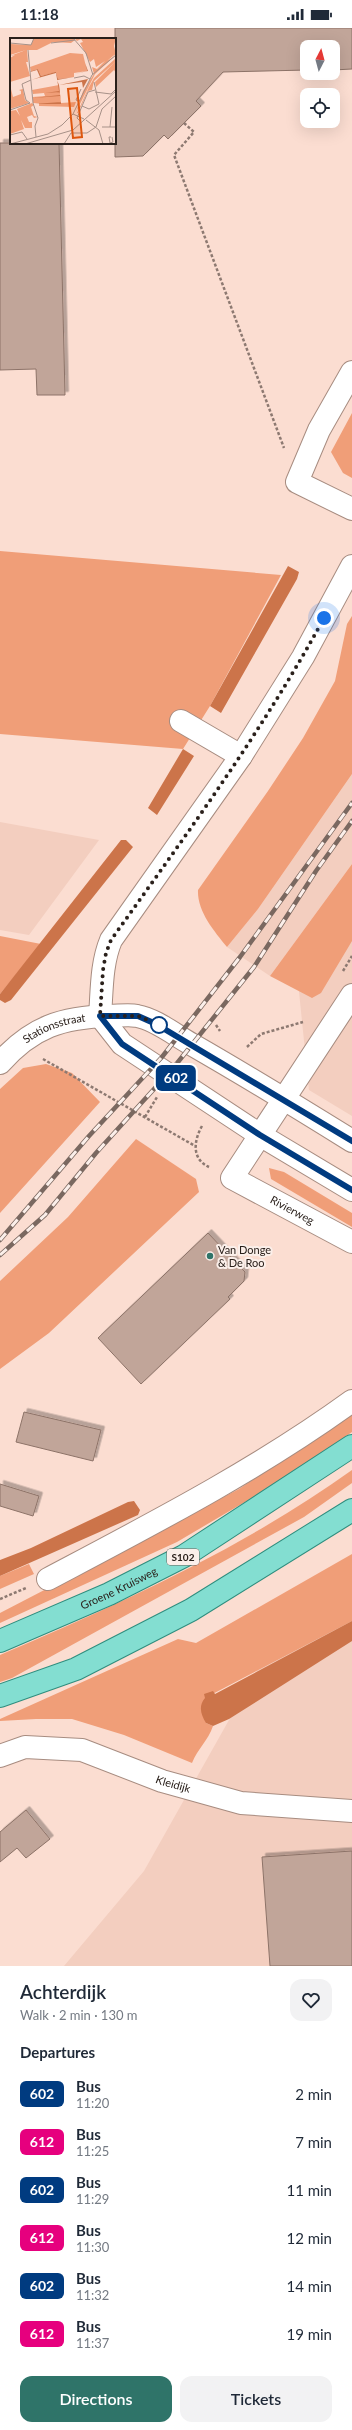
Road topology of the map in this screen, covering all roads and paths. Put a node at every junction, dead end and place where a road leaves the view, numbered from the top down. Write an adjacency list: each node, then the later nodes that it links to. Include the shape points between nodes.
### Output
1 (184, 123): 3 (path, via 194,132 174,155)
2 (352, 372): 3 (street, via 319,430)
3 (297, 482): 4 (street)
4 (352, 509)
5 (352, 566): 7 (street, Stationsstraat, via 303,657)
6 (181, 721): 7 (street)
7 (241, 756): 11 (street, Stationsstraat, via 111,940 104,964)
8 (352, 956): 9 (path)
9 (339, 976)
10 (352, 995): 17 (street)
11 (100, 1016): 13 (street, Stationsstraat, via 55,1023); 15 (street, via 138,1016); 18 (street, via 122,1044)
12 (308, 1018): 15 (path, via 302,1023 261,1034 250,1042)
13 (17, 1044): 14 (street, Stationsstraat); 19 (path)
14 (0, 1063)
15 (235, 1070): 17 (street)
16 (158, 1095): 19 (path)
17 (283, 1098): 20 (street); 21 (street)
18 (213, 1104): 20 (street); 22 (path, via 196,1136)
19 (145, 1117): 22 (path)
20 (260, 1135): 23 (street); 24 (street)
21 (352, 1141)
22 (195, 1146): 23 (path, via 197,1157 202,1164)
23 (232, 1178): 25 (street, Rivierweg)
24 (352, 1190)
25 (352, 1242)
26 (352, 1401): 29 (street, via 221,1485)
27 (352, 1446): 30 (main road, Groene Kruisweg / S102, via 184,1556 109,1594)
28 (352, 1510): 31 (main road, via 191,1610 76,1669)
29 (48, 1579)
30 (0, 1641)
31 (0, 1696)
32 (0, 1756): 33 (street, Kleidijk, via 26,1747 82,1750 162,1782 241,1803)
33 (352, 1811)

